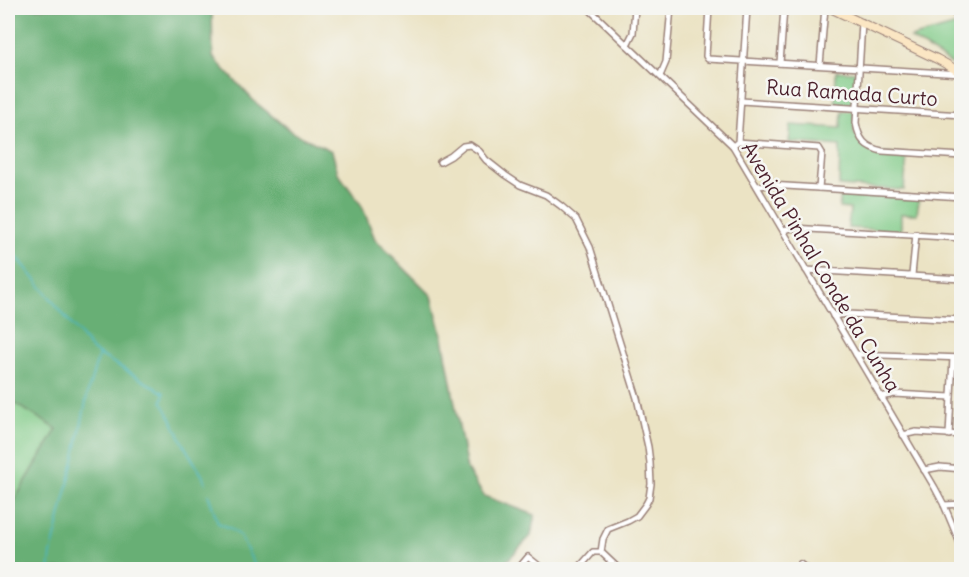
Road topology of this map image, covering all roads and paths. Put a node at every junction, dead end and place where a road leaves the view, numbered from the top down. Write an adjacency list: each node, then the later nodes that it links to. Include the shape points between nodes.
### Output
1 (588, 8): 11 (street, Avenida Pinhal Conde da Cunha)
2 (597, 8): 11 (street)
3 (635, 8): 14 (street, via 633,33)
4 (671, 8): 20 (street, via 666,62)
5 (709, 8): 15 (street, via 706,56)
6 (747, 8): 15 (street)
7 (784, 8): 16 (street)
8 (825, 8): 17 (street)
9 (830, 8): 13 (street)
10 (947, 8): 12 (street)
11 (595, 14): 14 (street, Avenida Pinhal Conde da Cunha)
12 (962, 19)
13 (862, 22): 18 (street); 19 (street)
14 (627, 45): 20 (street, Avenida Pinhal Conde da Cunha)
15 (744, 62): 16 (street); 21 (street)
16 (780, 63): 17 (street)
17 (820, 65): 18 (street)
18 (860, 69): 19 (street); 22 (street)
19 (962, 74)
20 (660, 76): 24 (street, Avenida Pinhal Conde da Cunha)
21 (741, 101): 22 (street, Rua Ramada Curto); 24 (street)
22 (857, 108): 23 (street, Rua Ramada Curto); 25 (street, via 858,133 873,149)
23 (962, 115)
24 (736, 144): 27 (street, Avenida Pinhal Conde da Cunha); 28 (street, via 819,148)
25 (962, 156)
26 (440, 162): 52 (street, via 470,145 505,175 561,206 576,219 590,247 637,398 651,484 641,511 608,529)
27 (757, 186): 28 (street); 30 (street, Avenida Pinhal Conde da Cunha)
28 (819, 188): 29 (street)
29 (962, 197)
30 (783, 230): 31 (street); 33 (street, Avenida Pinhal Conde da Cunha)
31 (916, 234): 32 (street); 34 (street)
32 (962, 238)
33 (806, 270): 34 (street); 36 (street, Avenida Pinhal Conde da Cunha)
34 (912, 275): 35 (street)
35 (962, 279)
36 (833, 316): 37 (street); 38 (street, Avenida Pinhal Conde da Cunha)
37 (962, 320)
38 (856, 354): 39 (street); 41 (street, Avenida Pinhal Conde da Cunha)
39 (953, 358): 40 (street); 42 (street)
40 (962, 358)
41 (881, 397): 42 (street); 43 (street, Avenida Pinhal Conde da Cunha)
42 (951, 397): 44 (street)
43 (903, 435): 44 (street); 47 (street, Avenida Pinhal Conde da Cunha)
44 (949, 435): 45 (street)
45 (962, 435)
46 (962, 469): 47 (street)
47 (924, 470): 49 (street, Avenida Pinhal Conde da Cunha)
48 (962, 504): 49 (street)
49 (944, 505): 50 (street, Avenida Pinhal Conde da Cunha)
50 (961, 541): 51 (street, Avenida Pinhal Conde da Cunha)
51 (962, 548)
52 (601, 552): 56 (street, via 593,552); 57 (street)
53 (800, 564): 58 (street)
54 (517, 570): 55 (street, via 528,556)
55 (544, 570)
56 (577, 570)
57 (620, 570)
58 (808, 570)

